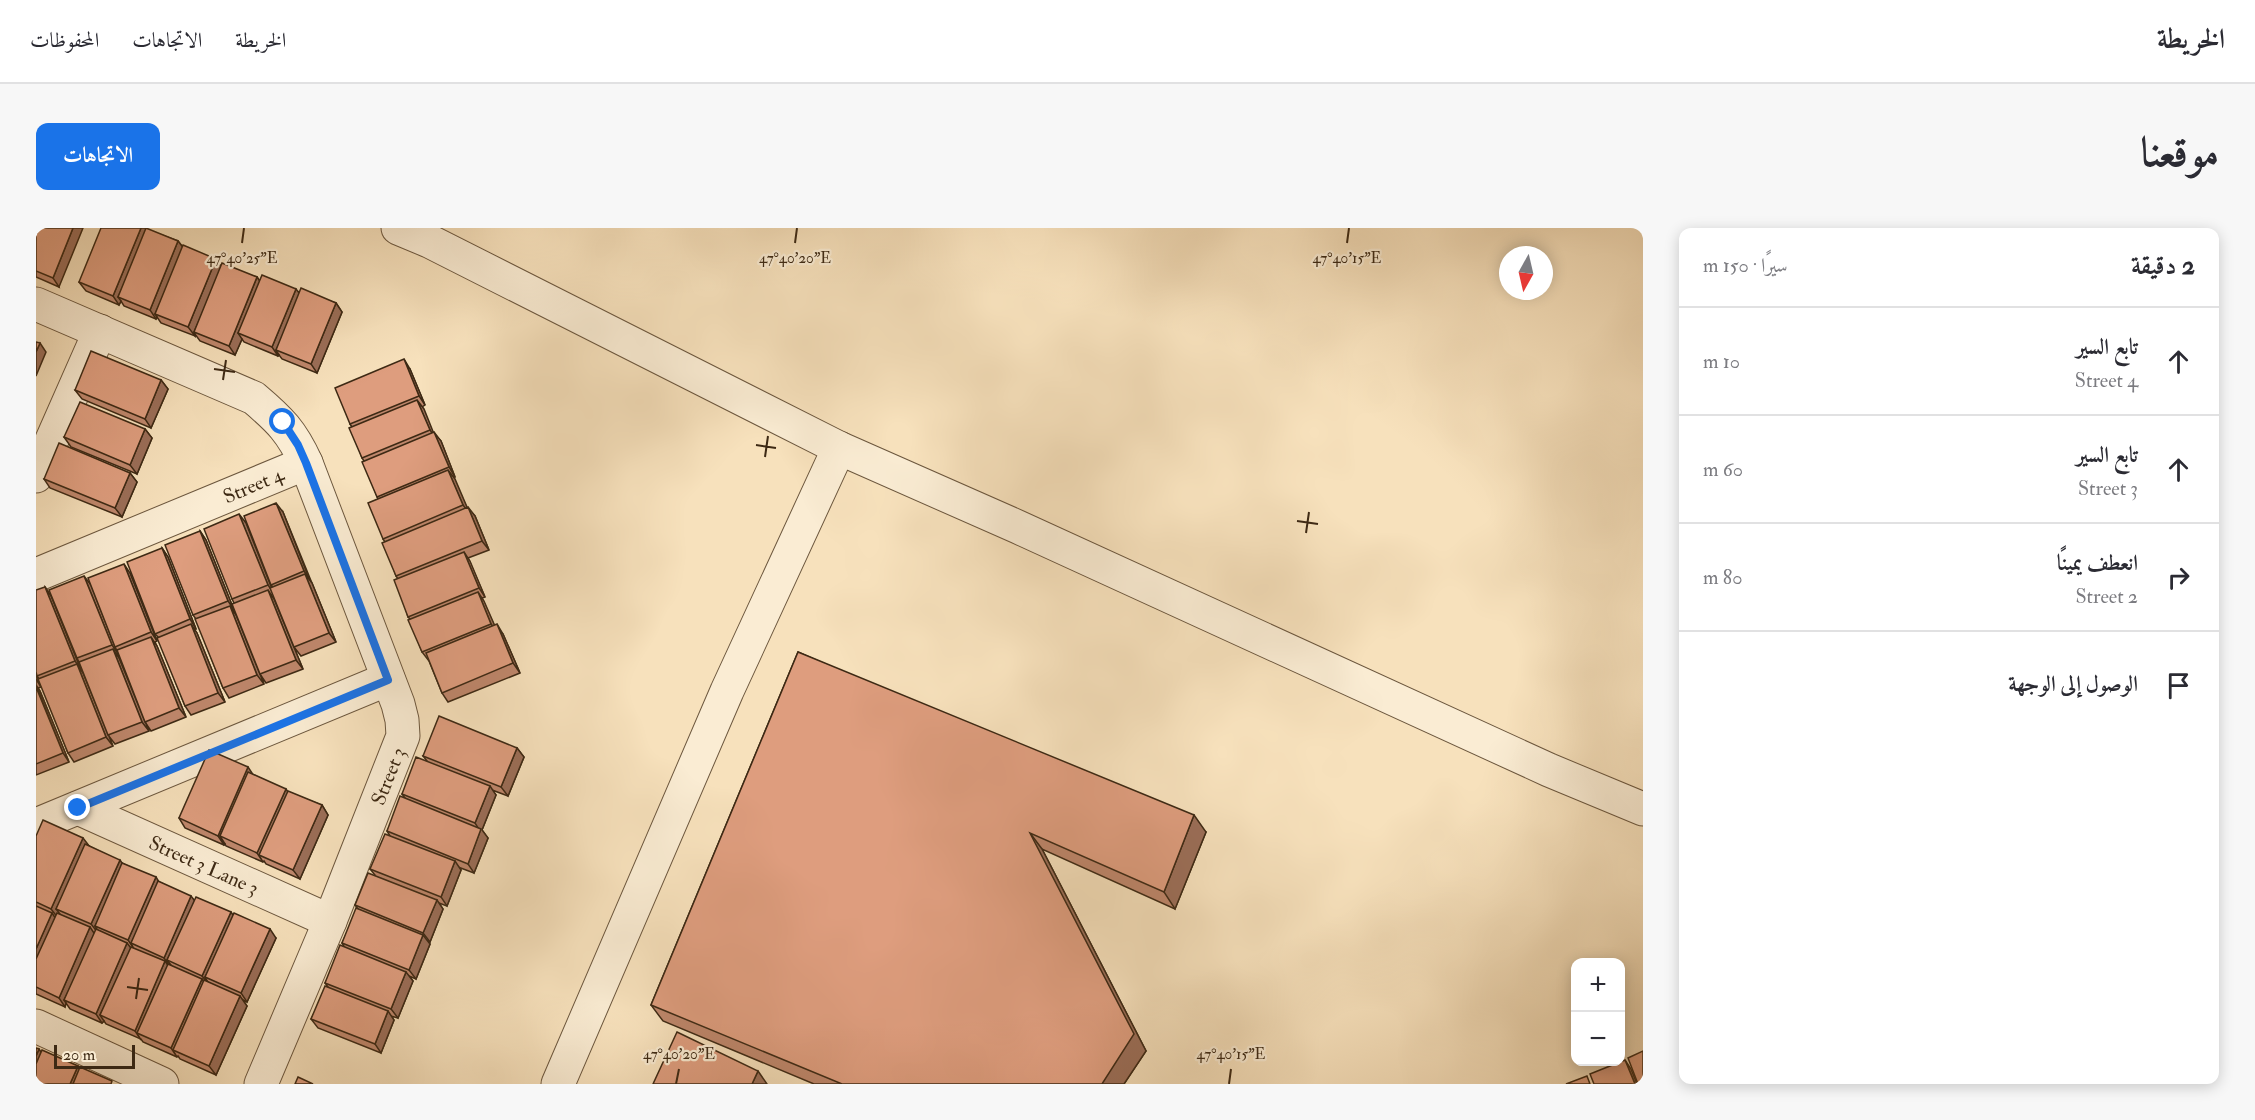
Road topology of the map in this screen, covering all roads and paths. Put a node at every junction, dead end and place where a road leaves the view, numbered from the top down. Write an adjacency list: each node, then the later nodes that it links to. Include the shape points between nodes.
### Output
1 (398, 228): 4 (street)
2 (36, 304): 3 (street, Street 4)
3 (100, 331): 5 (street, Street 4, via 254,398 283,422); 6 (street)
4 (839, 448): 10 (street); 16 (street, via 727,691)
5 (306, 463): 7 (street, Street 4); 8 (street, Street 3)
6 (36, 477)
7 (36, 575)
8 (388, 680): 9 (street); 12 (street, Street 3, via 402,720 403,736)
9 (78, 808): 11 (street); 12 (street, Street 3 Lane 3)
10 (1643, 809)
11 (36, 825)
12 (330, 921): 15 (street, Street 3)
13 (36, 1026): 14 (street)
14 (162, 1084)
15 (261, 1084)
16 (558, 1084)

